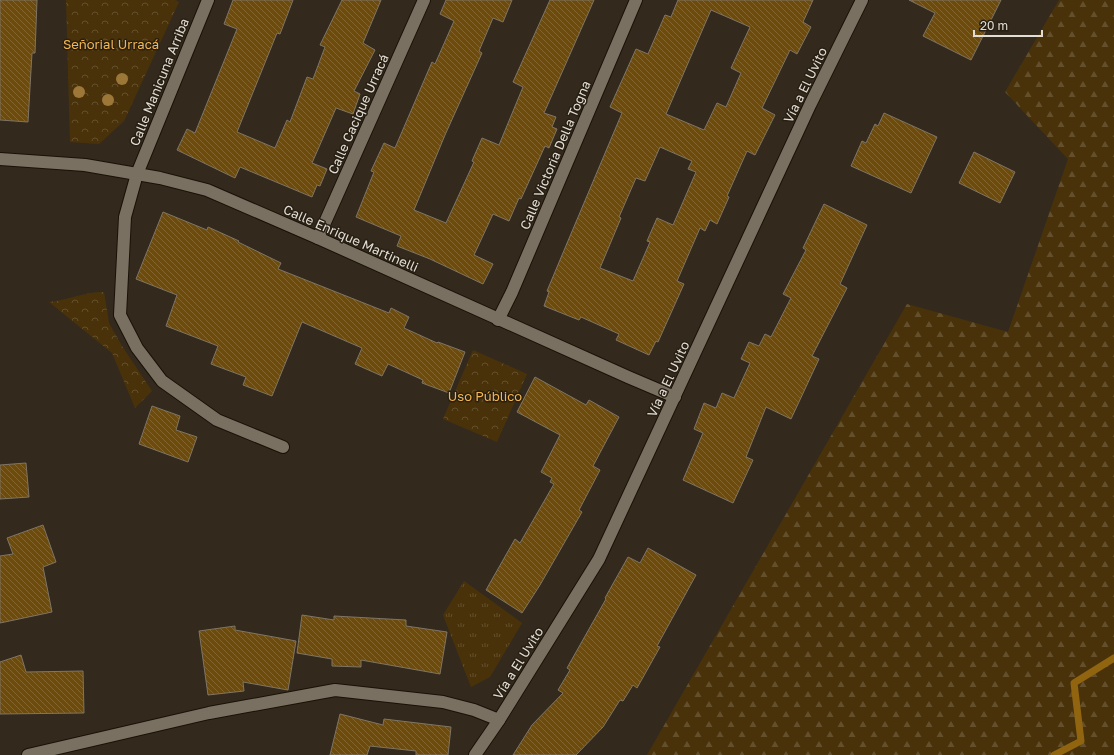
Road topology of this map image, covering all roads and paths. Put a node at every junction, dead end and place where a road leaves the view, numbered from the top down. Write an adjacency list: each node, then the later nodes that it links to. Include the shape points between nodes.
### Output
1 (208, 0): 6 (street, Calle Manicuna Arriba)
2 (424, 0): 7 (street, Calle Cacique Urracá)
3 (636, 0): 8 (street, Calle Victoria Della Togna)
4 (862, 0): 9 (street, Vía a El Uvito, via 810,105)
5 (0, 159): 6 (street, Calle Enrique Martinelli, via 85,165)
6 (137, 174): 7 (street, Calle Enrique Martinelli, via 207,190); 10 (street, Calle Manicuna Arriba, via 125,217 120,315 137,348 162,381 217,420)
7 (318, 238): 8 (street, Calle Enrique Martinelli)
8 (498, 320): 9 (street, Calle Enrique Martinelli)
9 (675, 397): 11 (street, Vía a El Uvito, via 599,559)
10 (283, 447)
11 (499, 720): 12 (street, via 443,702 335,690 209,713); 13 (street, Vía a El Uvito)
12 (28, 755)
13 (475, 755)

